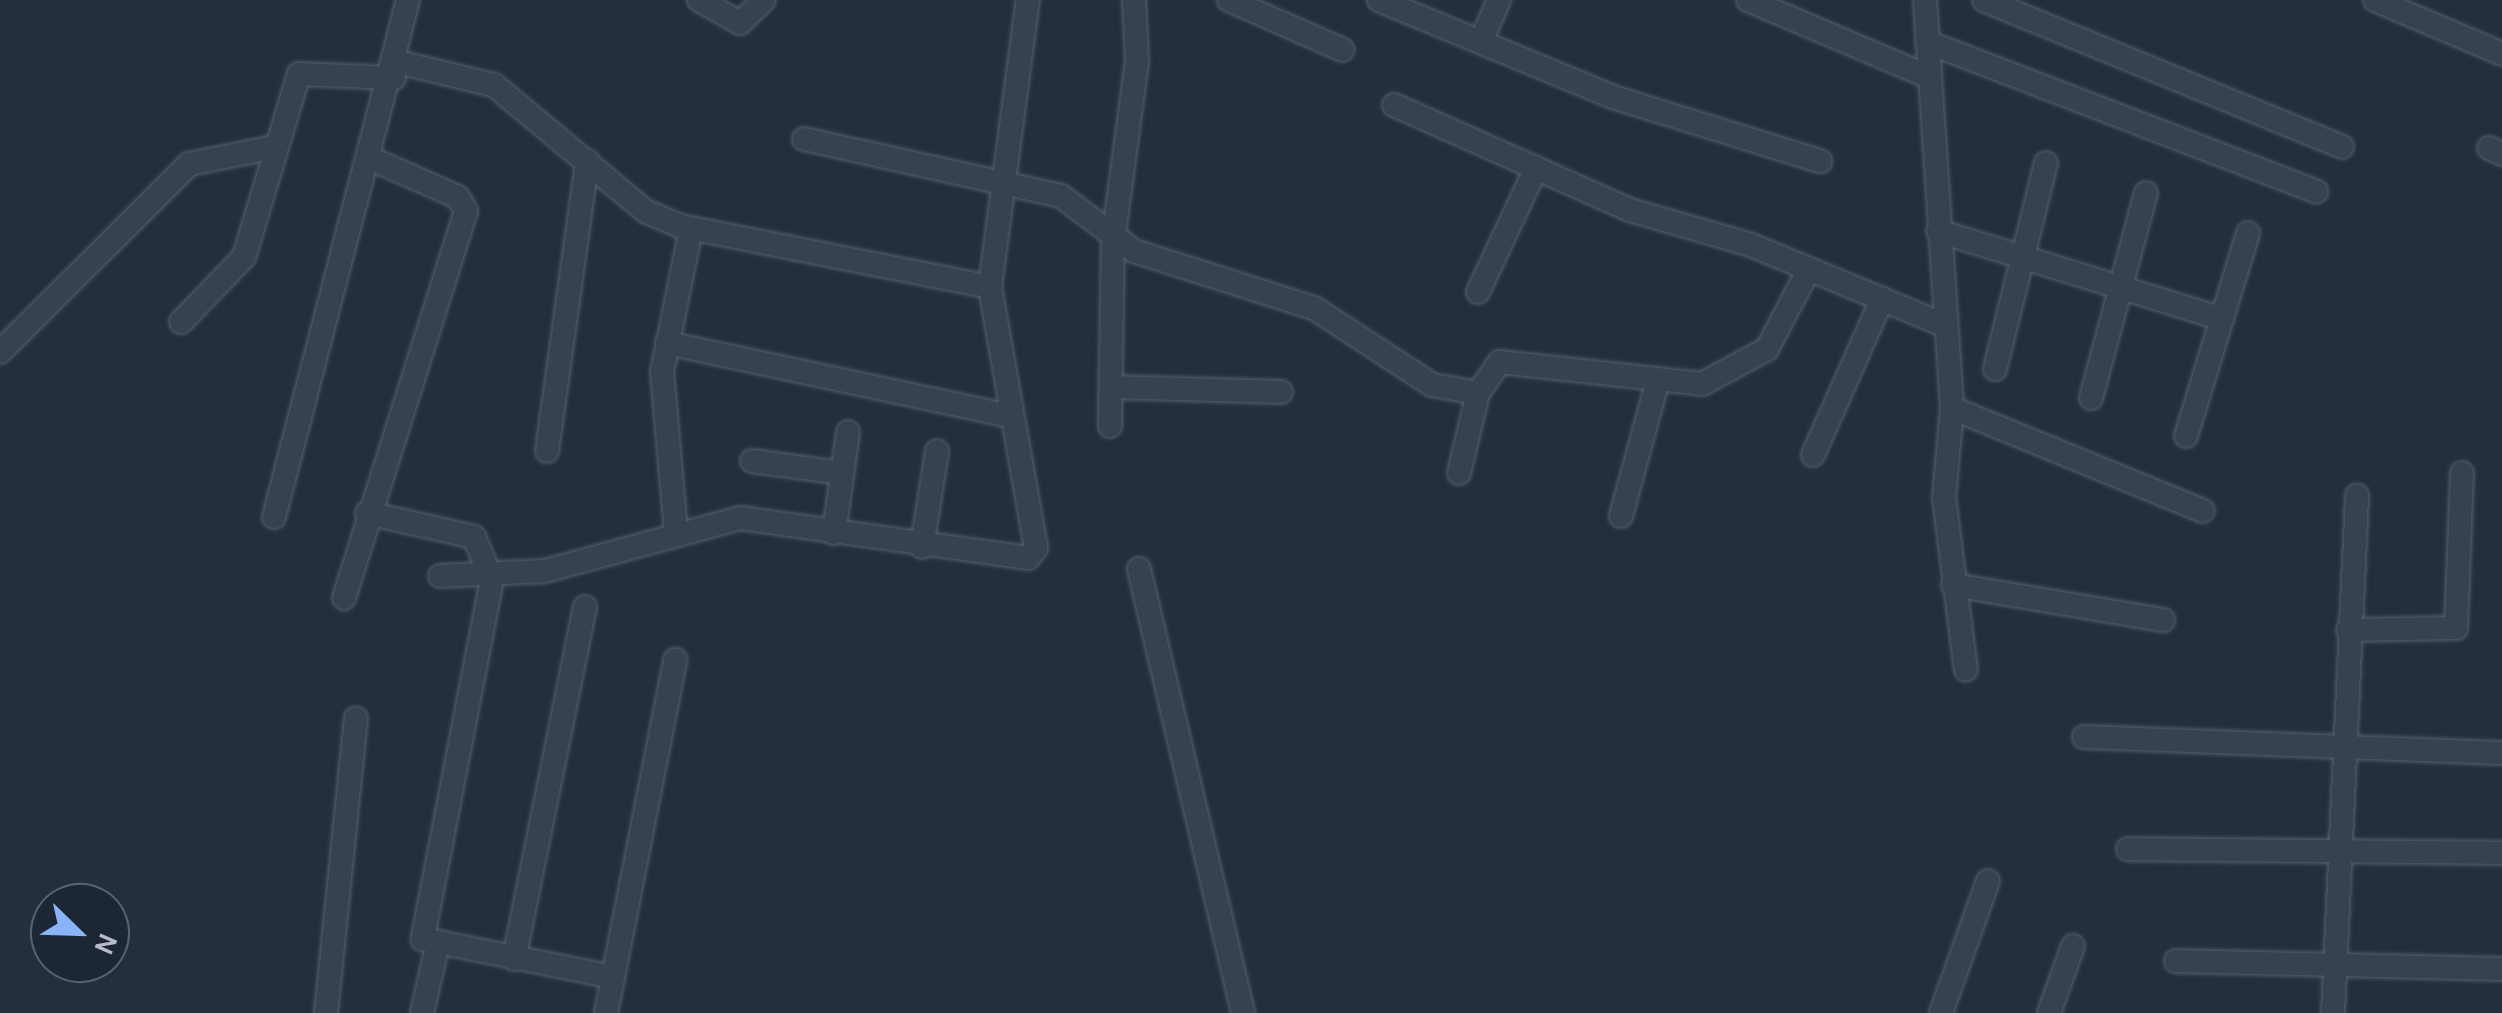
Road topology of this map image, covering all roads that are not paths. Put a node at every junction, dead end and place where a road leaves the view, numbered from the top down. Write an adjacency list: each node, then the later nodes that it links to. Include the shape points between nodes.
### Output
1 (408, 0): 17 (street)
2 (699, 0): 3 (street, via 740,23)
3 (764, 0)
4 (1028, 0): 28 (street)
5 (1134, 0): 34 (street, via 1137,62)
6 (1229, 0): 15 (street)
7 (1379, 0): 13 (street)
8 (1499, 0): 13 (street)
9 (1748, 0): 18 (street)
10 (1925, 0): 14 (street)
11 (1984, 0): 22 (street)
12 (2375, 0): 16 (street)
13 (1481, 42): 25 (street, via 1616,98)
14 (1927, 42): 18 (street); 29 (street)
15 (1343, 50)
16 (2502, 54)
17 (396, 70): 21 (street, via 300,74); 23 (street); 24 (street, via 494,86)
18 (1929, 77): 32 (street)
19 (1394, 105): 27 (street)
20 (804, 139): 28 (street)
21 (275, 147): 42 (street, via 244,257); 45 (street, via 189,164)
22 (2342, 147)
23 (372, 159): 66 (street, via 458,197 466,211); 68 (street)
24 (588, 161): 31 (street, via 646,210); 58 (street)
25 (1820, 161)
26 (2046, 163): 35 (street)
27 (1536, 168): 36 (street); 39 (street)
28 (998, 180): 34 (street, via 1062,196); 37 (street)
29 (2316, 192)
30 (2146, 193): 38 (street)
31 (691, 229): 37 (street); 44 (street)
32 (1938, 231): 35 (street); 43 (street)
33 (2248, 233): 41 (street)
34 (1114, 241): 48 (street); 50 (street, via 1314,308 1432,385)
35 (2023, 257): 38 (street); 46 (street)
36 (1809, 268): 40 (street); 47 (street, via 1767,348 1702,384)
37 (990, 286): 53 (street)
38 (2121, 288): 41 (street); 51 (street)
39 (1478, 292)
40 (1882, 299): 43 (street); 59 (street)
41 (2222, 318): 56 (street)
42 (182, 322)
43 (1944, 324): 52 (street)
44 (667, 343): 53 (street); 69 (street)
45 (0, 352)
46 (1995, 370)
47 (1658, 380): 50 (street, via 1514,360 1490,369); 67 (street)
48 (1111, 387): 49 (street); 54 (street)
49 (1281, 392)
50 (1478, 393): 61 (street)
51 (2092, 398)
52 (1952, 408): 65 (street); 75 (street, via 1944,496)
53 (1011, 416): 71 (street, via 1036,548 1007,562)
54 (1110, 426)
55 (848, 432): 62 (street)
56 (2186, 436)
57 (937, 451): 71 (street)
58 (547, 452)
59 (1812, 455)
60 (752, 461): 62 (street)
61 (1458, 472)
62 (842, 473): 70 (street)
63 (2462, 473): 79 (street, via 2456,628)
64 (2357, 496): 79 (street)
65 (2203, 511)
66 (367, 513): 74 (street, via 474,538); 76 (street)
67 (1621, 516)
68 (274, 517)
69 (676, 532): 70 (street, via 740,518); 74 (street)
70 (834, 533): 71 (street)
71 (922, 548)
72 (1138, 570): 100 (street)
73 (440, 576): 74 (street)
74 (492, 579): 91 (street, via 419,928)
75 (1953, 586): 78 (street); 81 (street)
76 (344, 598)
77 (585, 608): 92 (street)
78 (2163, 620)
79 (2348, 630): 84 (street)
80 (675, 660): 96 (street)
81 (1966, 670)
82 (356, 719): 97 (street)
83 (2084, 736): 84 (street)
84 (2340, 752): 85 (street); 87 (street)
85 (2502, 753)
86 (2128, 849): 87 (street)
87 (2337, 852): 88 (street); 94 (street)
88 (2502, 852)
89 (1988, 882): 101 (street)
90 (2072, 946): 102 (street)
91 (437, 947): 92 (street); 98 (street)
92 (514, 959): 96 (street)
93 (2176, 961): 94 (street)
94 (2336, 964): 95 (street); 103 (street)
95 (2502, 969)
96 (613, 977): 99 (street)
97 (326, 1013)
98 (422, 1013)
99 (606, 1013)
100 (1244, 1013)
101 (1941, 1013)
102 (2049, 1013)
103 (2333, 1013)

